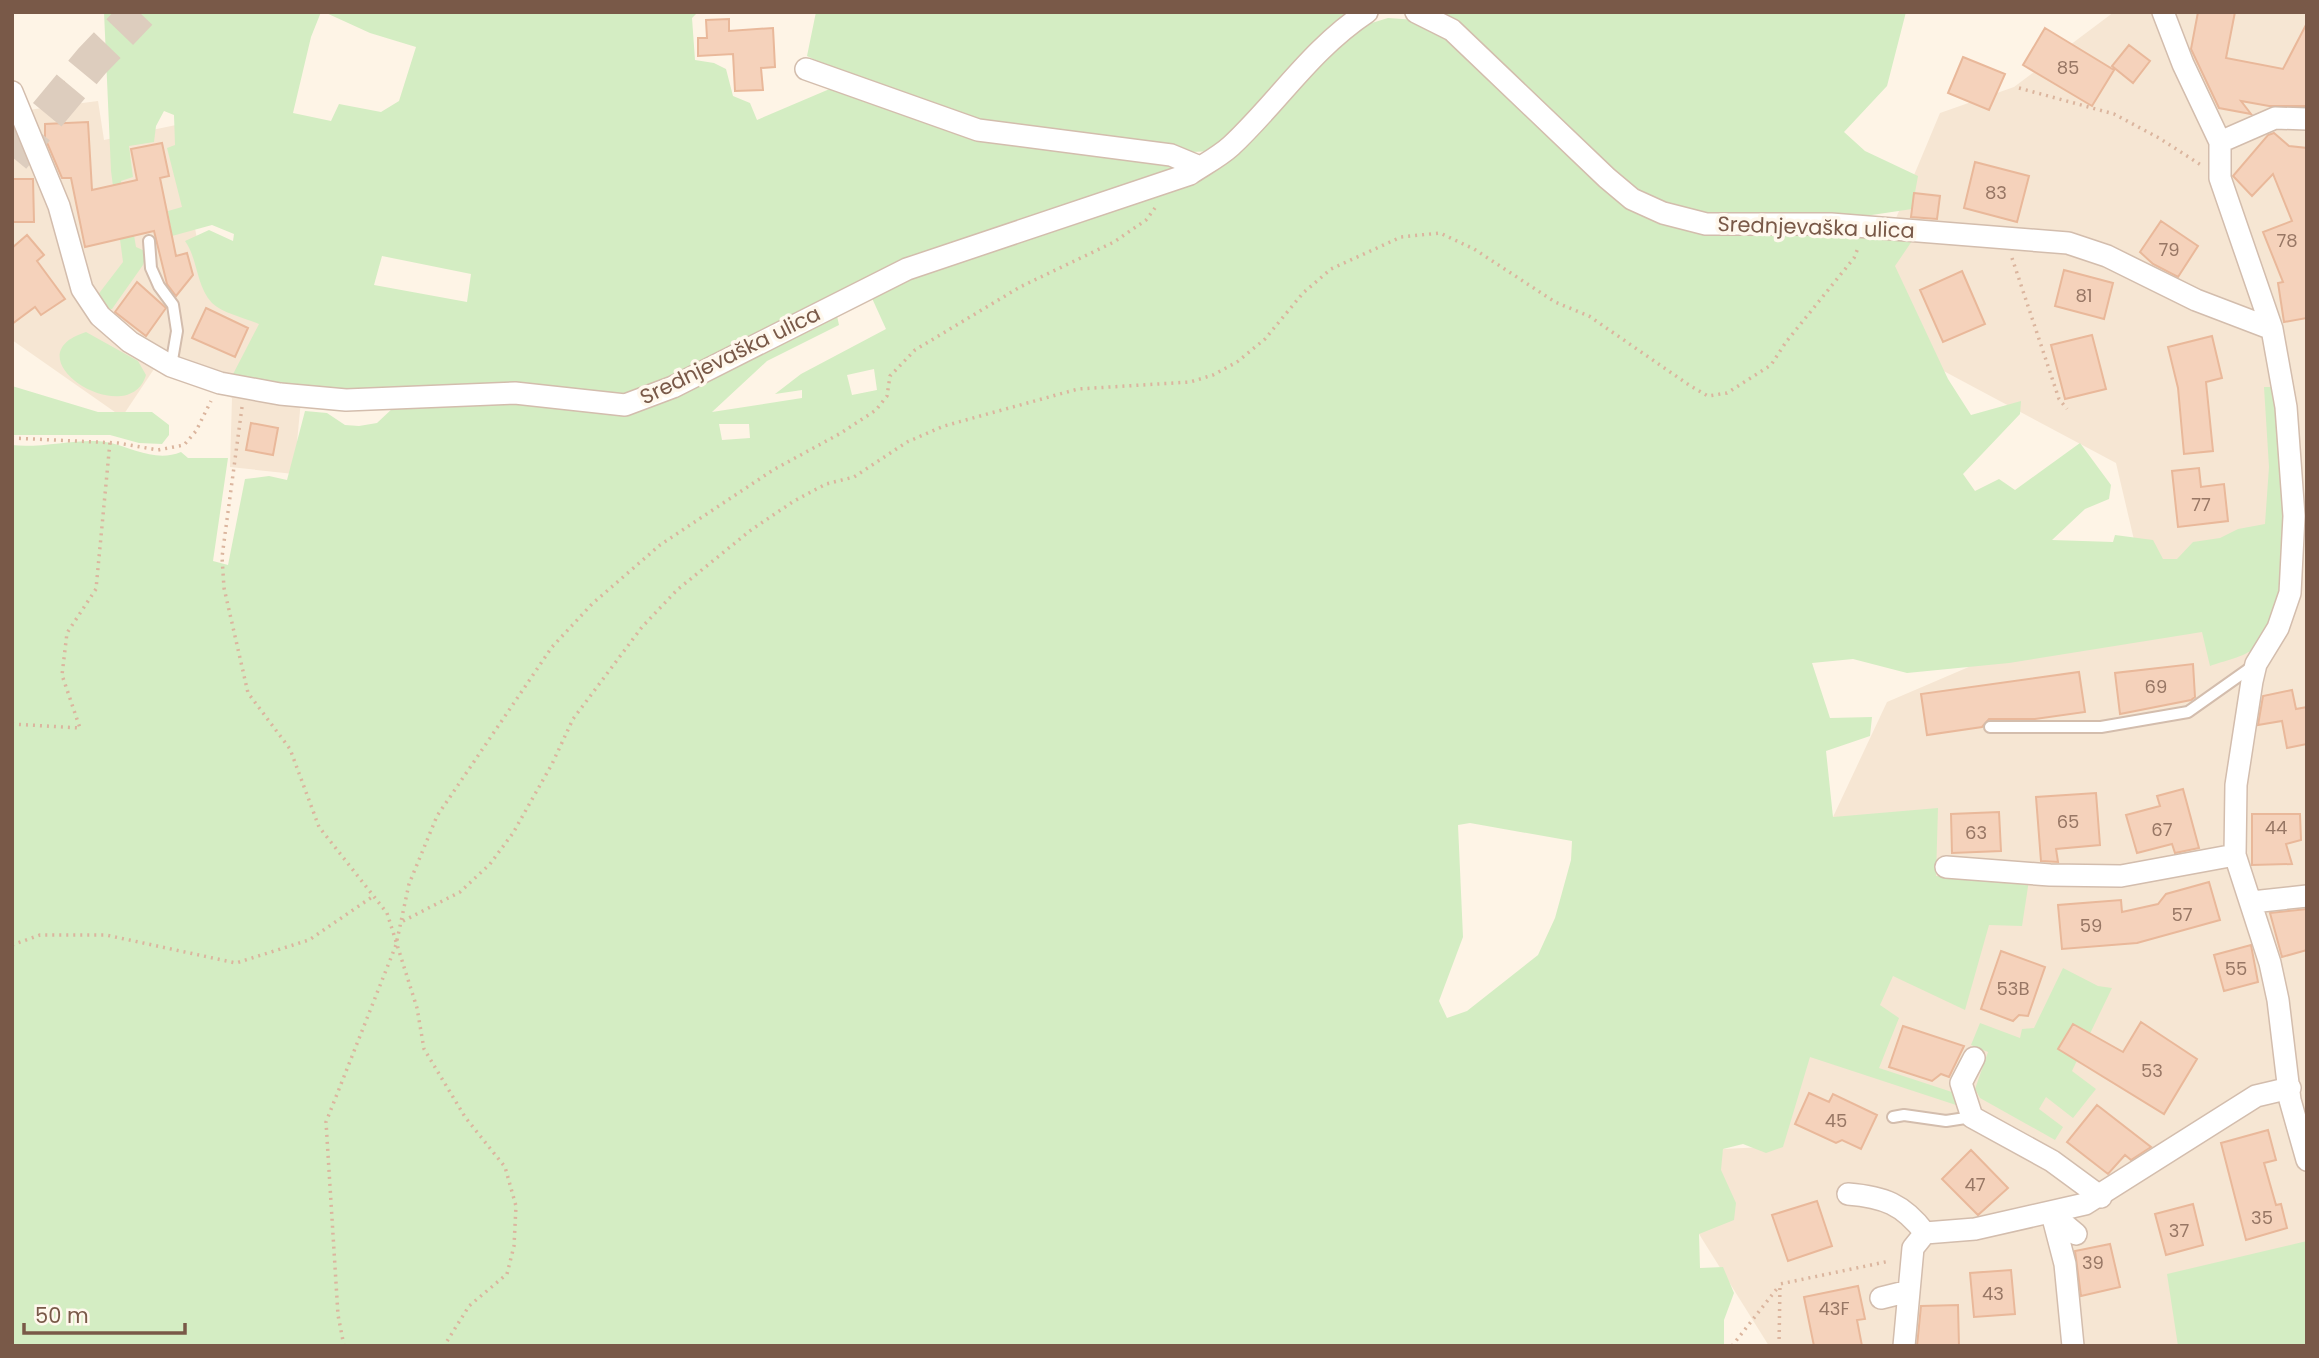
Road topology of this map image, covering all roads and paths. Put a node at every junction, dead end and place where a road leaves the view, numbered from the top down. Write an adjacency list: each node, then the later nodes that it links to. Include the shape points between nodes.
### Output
1 (1367, 12): 9 (street, Srednjevaška ulica, via 1343,28 1289,80 1230,147)
2 (1416, 12): 12 (street, Srednjevaška ulica, via 1452,30 1632,199 1706,224)
3 (2163, 12): 8 (street)
4 (806, 69): 9 (street, via 978,130 1171,155)
5 (2019, 88): 11 (path, via 2114,114)
6 (12, 92): 16 (street, Srednjevaška ulica, via 59,206 82,289 100,316)
7 (2307, 119): 8 (street, via 2275,118)
8 (2220, 142): 11 (street)
9 (1200, 167): 10 (street, Srednjevaška ulica)
10 (1178, 178): 18 (street, Srednjevaška ulica, via 907,270 673,387 625,405 515,393 346,400); 30 (path, via 1146,220 1114,242 1020,287 915,350 890,376 887,396 876,410 660,545 592,604 552,647 437,816 409,884)
11 (2220, 178): 15 (street)
12 (1866, 226): 13 (street, Srednjevaška ulica); 30 (path, via 1854,258 1771,365 1727,393 1707,396 1588,316 1555,302 1474,249 1440,233 1401,237 1331,269 1303,293 1265,339 1213,375 1190,382 1078,389 944,426 907,442 854,477 826,484 794,501 677,590 642,626 573,719 513,833 490,864 460,892)
13 (2005, 236): 15 (street, Srednjevaška ulica, via 2068,243 2107,256 2196,300); 19 (path, via 2059,399)
14 (149, 241): 16 (lane, via 151,268 173,305 177,331)
15 (2272, 329): 22 (street, via 2286,407 2294,559 2290,593 2278,628)
16 (171, 366): 17 (street, Srednjevaška ulica)
17 (220, 383): 18 (street, Srednjevaška ulica); 21 (path, via 184,445 158,450)
18 (245, 388): 28 (path, via 222,557 224,588 248,693 290,749 319,827)
19 (2067, 409)
20 (12, 438): 21 (path)
21 (110, 442): 23 (path, via 96,589 66,633 62,675 80,728)
22 (2256, 664): 24 (lane, via 2188,712 2101,727); 25 (street, via 2236,785)
23 (12, 724)
24 (1990, 727)
25 (2235, 855): 26 (street, via 2121,876); 29 (street)
26 (1946, 867)
27 (2307, 896): 29 (street)
28 (372, 897): 31 (path, via 309,940 236,963 106,935 40,935); 32 (path, via 387,913)
29 (2252, 902): 34 (street, via 2278,1000)
30 (402, 921): 32 (path)
31 (12, 945)
32 (396, 945): 46 (path, via 327,1122 338,1315); 47 (path, via 417,1008 424,1049 465,1117 505,1167 516,1206 507,1274 468,1306)
33 (1974, 1058): 36 (street, via 1961,1083)
34 (2290, 1088): 37 (street); 39 (street, via 2256,1096)
35 (1893, 1117): 36 (lane, via 1946,1121)
36 (1972, 1117): 39 (street, via 2052,1161)
37 (2307, 1160)
38 (1848, 1194): 42 (street, via 1888,1201 1910,1213)
39 (2101, 1197): 40 (street)
40 (2052, 1214): 41 (street); 42 (street); 51 (street, via 2065,1264)
41 (2077, 1234)
42 (1919, 1240): 43 (path, via 1890,1262); 44 (street)
43 (1780, 1284): 48 (path); 49 (path)
44 (1909, 1292): 45 (street); 50 (street)
45 (1881, 1298)
46 (344, 1346)
47 (444, 1346)
48 (1732, 1346)
49 (1779, 1346)
50 (1904, 1346)
51 (2073, 1346)

